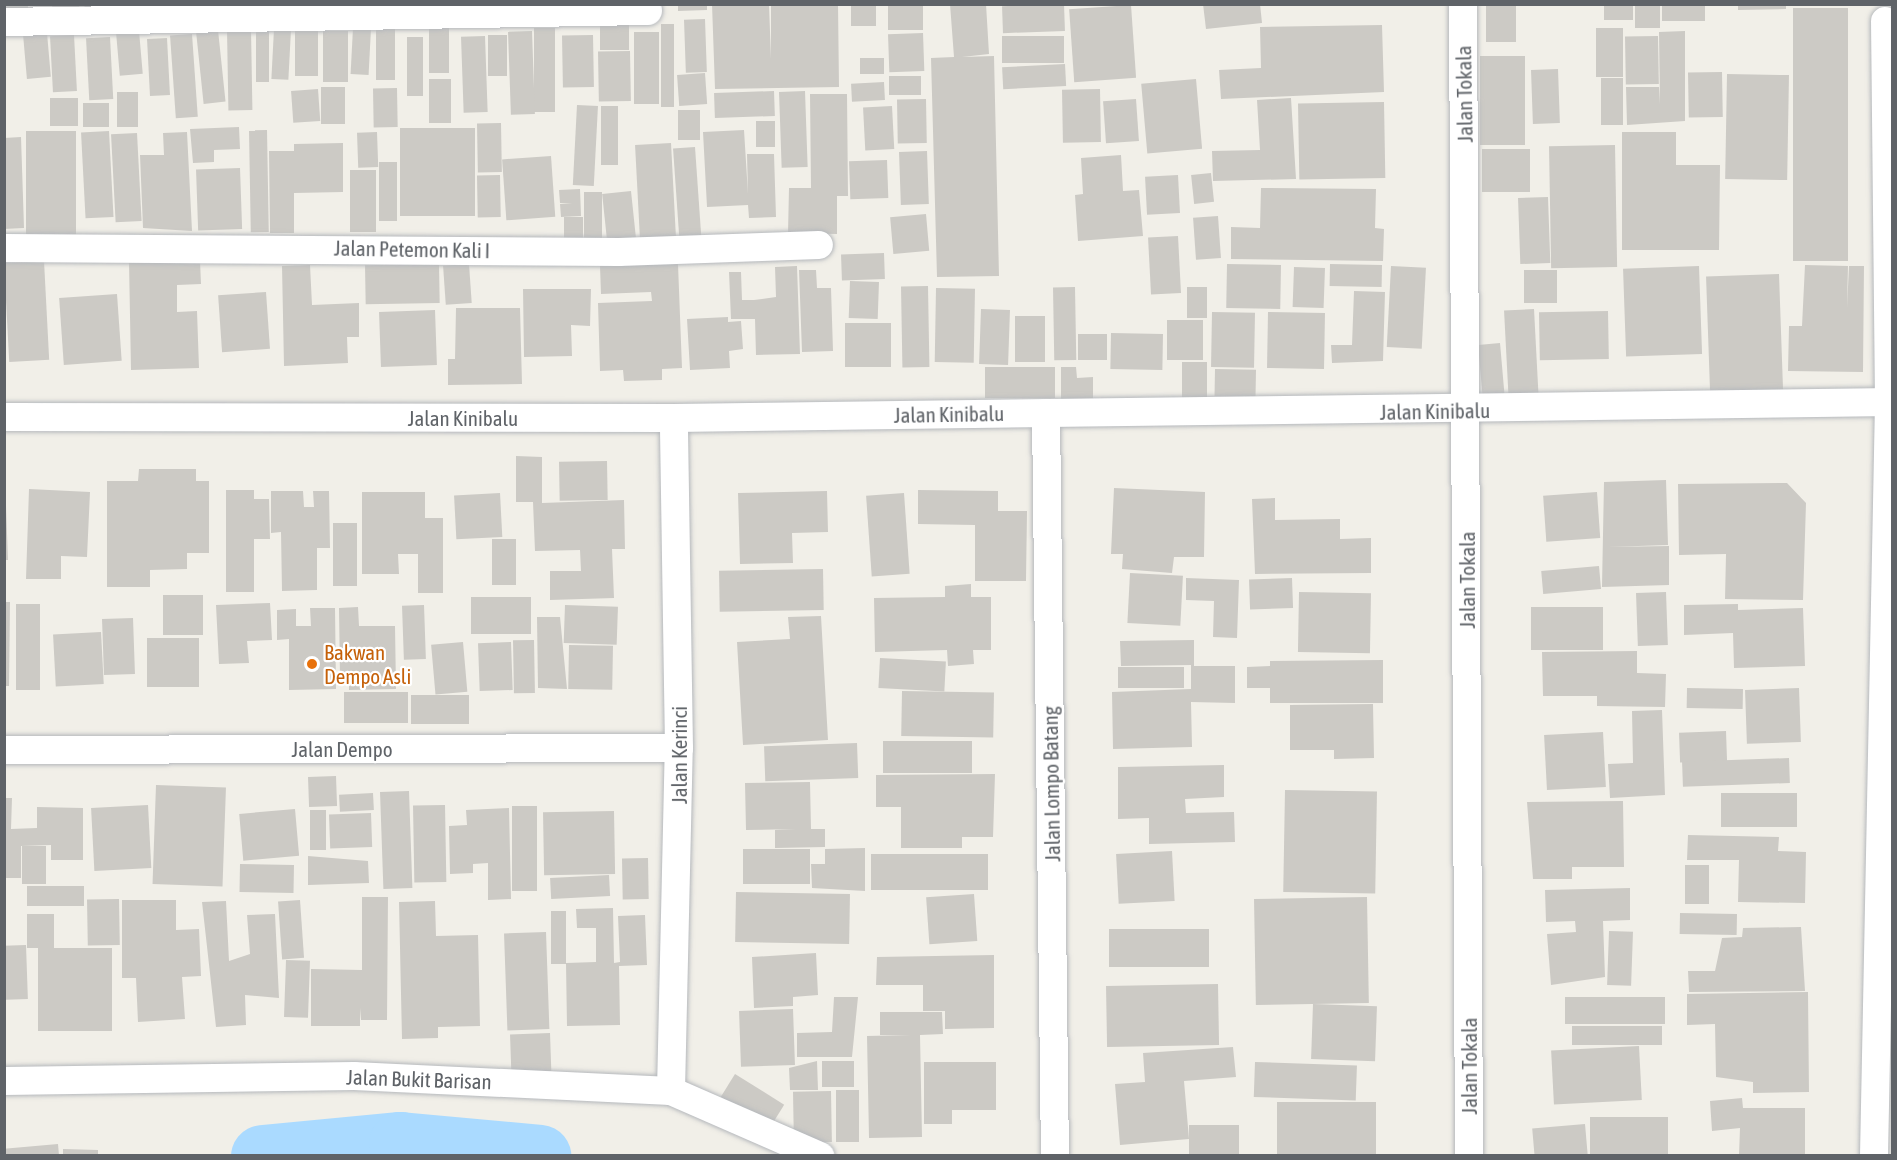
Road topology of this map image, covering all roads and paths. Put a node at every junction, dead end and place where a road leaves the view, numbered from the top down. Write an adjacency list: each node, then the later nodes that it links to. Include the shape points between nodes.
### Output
1 (1463, 4): 8 (street, Jalan Tokala)
2 (648, 11): 4 (street)
3 (1885, 21): 7 (street)
4 (4, 22)
5 (819, 245): 6 (street, Jalan Petemon Kali I, via 608,252)
6 (4, 248)
7 (1891, 402): 8 (street, Jalan Kinibalu); 19 (street)
8 (1468, 411): 9 (street, Jalan Kinibalu); 18 (street, Jalan Tokala)
9 (1046, 413): 11 (street, Jalan Kinibalu); 17 (street, Jalan Lompo Batang)
10 (4, 417): 11 (street, Jalan Kinibalu)
11 (674, 418): 12 (street, Jalan Kerinci)
12 (679, 748): 13 (street, Jalan Dempo); 15 (street, Jalan Kerinci)
13 (4, 750)
14 (4, 1081): 15 (street, Jalan Bukit Barisan, via 354,1076)
15 (671, 1091): 16 (street, Jalan Bukit Barisan)
16 (820, 1155)
17 (1056, 1155)
18 (1469, 1155)
19 (1874, 1155)

